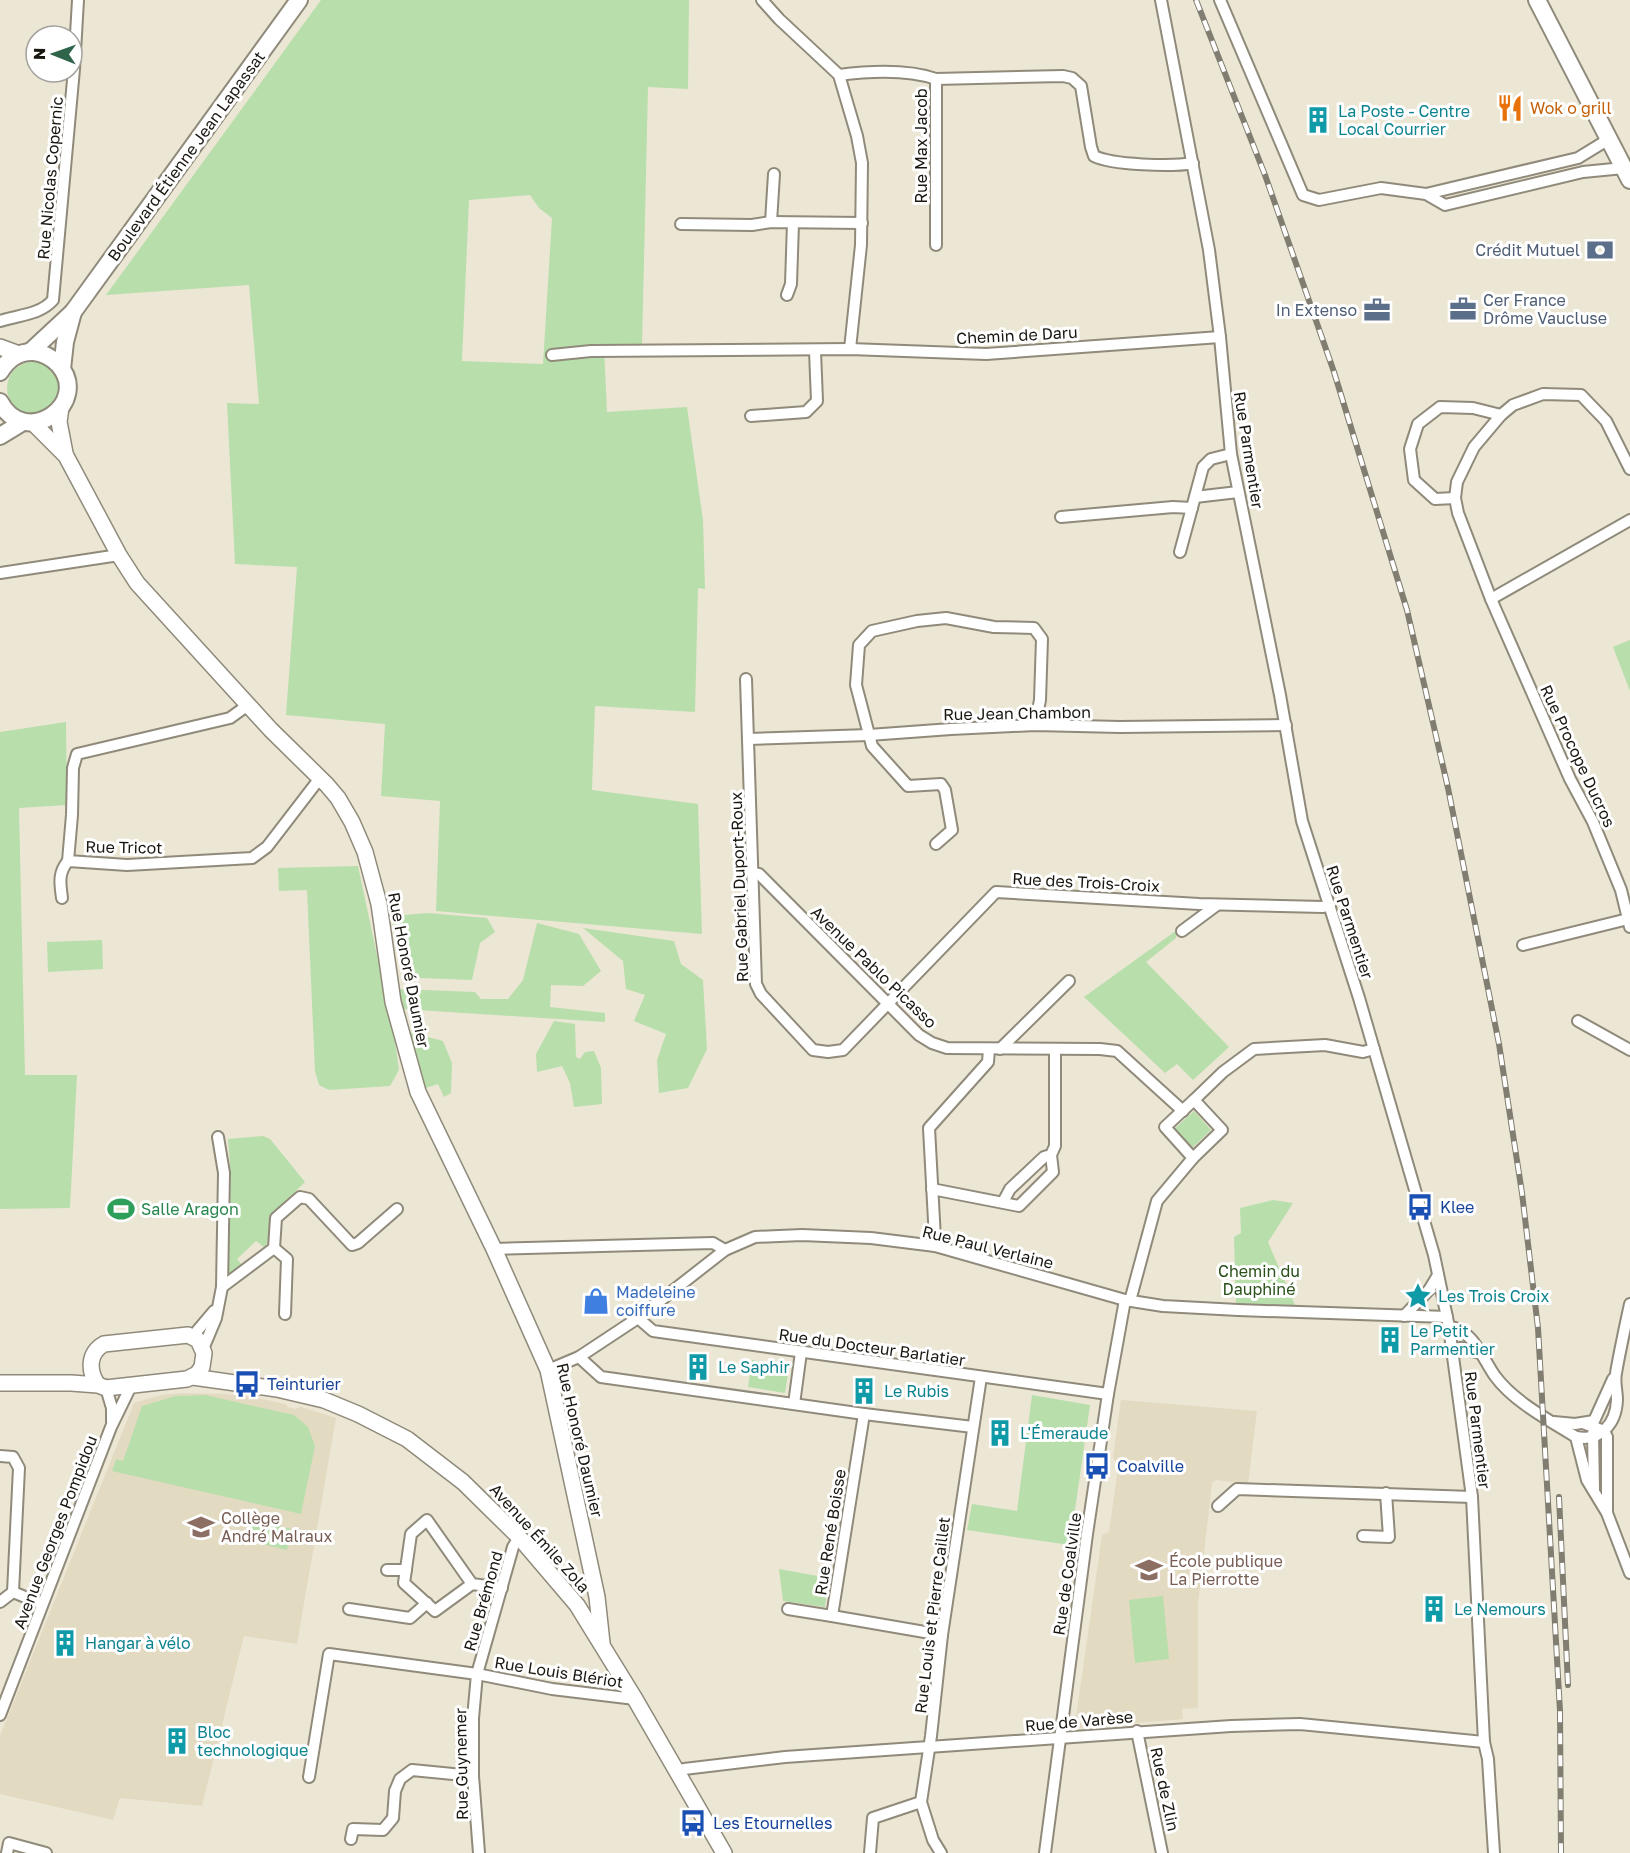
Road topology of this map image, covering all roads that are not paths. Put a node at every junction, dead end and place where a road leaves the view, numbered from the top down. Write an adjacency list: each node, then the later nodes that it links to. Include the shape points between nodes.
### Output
1 (78, 0): 23 (street, Rue Nicolas Copernic, via 53,300 47,307)
2 (298, 0): 22 (main road, Boulevard Étienne Jean Lapassat)
3 (762, 0): 7 (street)
4 (1161, 0): 11 (street, Rue Parmentier)
5 (1220, 0): 15 (street, via 1303,195 1319,200 1380,188)
6 (1537, 0): 9 (main road)
7 (839, 75): 8 (street, via 920,73); 18 (street, via 862,163)
8 (936, 79): 11 (street, Rue Max Jacob, via 1072,78 1081,86 1094,156 1131,165); 20 (street, Rue Max Jacob)
9 (1609, 139): 10 (street); 14 (main road)
10 (1578, 158): 12 (street); 15 (street)
11 (1193, 163): 24 (street, Rue Parmentier)
12 (1583, 172): 14 (street); 15 (street, via 1444,205)
13 (774, 174): 16 (street)
14 (1627, 174)
15 (1426, 194)
16 (771, 222): 17 (street); 19 (street)
17 (793, 223): 18 (street); 21 (street, via 791,284)
18 (862, 223): 26 (street)
19 (681, 224)
20 (936, 245)
21 (787, 295)
22 (72, 312): 28 (main road, Boulevard Étienne Jean Lapassat); 30 (main road, Boulevard Étienne Jean Lapassat)
23 (0, 321)
24 (1220, 338): 26 (street, Chemin de Daru, via 986,354); 38 (street, Rue Parmentier)
25 (0, 347): 28 (street)
26 (850, 349): 27 (street, Chemin de Daru)
27 (815, 351): 29 (street, Chemin de Daru, via 591,351); 35 (street, via 817,401 806,412)
28 (25, 353): 30 (main road, via 43,354); 31 (main road, Boulevard Étienne Jean Lapassat, via 11,359)
29 (552, 355)
30 (62, 369): 33 (main road, Boulevard Étienne Jean Lapassat, via 67,389)
31 (0, 372)
32 (0, 402): 36 (main road, via 7,413)
33 (61, 407): 36 (main road, via 44,421); 39 (street, Rue Honoré Daumier, via 59,422)
34 (1501, 415): 40 (street, via 1512,405 1543,394 1581,395 1606,421); 42 (street, via 1474,447 1456,482); 42 (street, via 1473,408 1440,407 1418,424 1410,449 1414,480 1435,499)
35 (751, 416)
36 (28, 422): 37 (main road); 39 (street, Rue Honoré Daumier)
37 (0, 436)
38 (1231, 454): 41 (street, Rue Parmentier); 43 (street, via 1211,459 1203,467)
39 (66, 456): 47 (street, Rue Honoré Daumier)
40 (1630, 469)
41 (1238, 492): 43 (street); 53 (street, Rue Parmentier)
42 (1455, 498): 49 (street, Rue Procope Ducros)
43 (1194, 502): 44 (street); 46 (street)
44 (1061, 517)
45 (1630, 520): 49 (street)
46 (1180, 552)
47 (119, 555): 48 (street); 51 (street, Rue Honoré Daumier, via 137,583)
48 (0, 573)
49 (1491, 599): 63 (street, Rue Procope Ducros, via 1570,779 1593,822 1621,890)
50 (746, 679): 55 (street, Rue Gabriel Duport-Roux)
51 (248, 705): 56 (street, Rue Honoré Daumier); 58 (street, Rue Tricot, via 231,718 77,754)
52 (1035, 725): 53 (street, Rue Jean Chambon); 54 (street, Rue Jean Chambon); 54 (street, via 1042,639 1034,628 994,627 946,618 872,631 859,645 856,686)
53 (1286, 725): 62 (street, Rue Parmentier, via 1302,821)
54 (869, 735): 55 (street, Rue Jean Chambon); 57 (street, via 872,746 908,786 936,783 945,790 952,830)
55 (748, 739): 59 (street, Rue Gabriel Duport-Roux)
56 (320, 778): 58 (street, Rue Tricot, via 267,846 252,858 127,864); 83 (street, Rue Honoré Daumier, via 338,798 364,852 381,914 393,1002 418,1092)
57 (936, 844)
58 (68, 861): 60 (street, via 59,880)
59 (752, 873): 67 (street, Avenue Pablo Picasso, via 759,874); 67 (street, Rue Gabriel Duport-Roux, via 756,984 813,1050 843,1050)
60 (62, 898)
61 (1217, 904): 62 (street, Rue des Trois-Croix); 64 (street); 67 (street, Rue des Trois-Croix, via 996,892)
62 (1330, 905): 70 (street, Rue Parmentier)
63 (1629, 923): 65 (street)
64 (1182, 931)
65 (1523, 945)
66 (1069, 981): 69 (street)
67 (888, 1004): 69 (street, Avenue Pablo Picasso, via 932,1043 947,1048)
68 (1578, 1021): 72 (street)
69 (995, 1049): 71 (street, Avenue Pablo Picasso); 78 (street, via 988,1062 928,1128)
70 (1374, 1049): 73 (street, via 1363,1052 1325,1045 1254,1049); 85 (street, Rue Parmentier)
71 (1055, 1050): 74 (street, Avenue Pablo Picasso, via 1117,1052); 76 (street, via 1055,1146)
72 (1630, 1050)
73 (1194, 1100): 74 (street); 77 (street, Rue de Coalville, via 1222,1130)
74 (1183, 1111): 77 (street, via 1165,1127)
75 (218, 1137): 86 (street, via 224,1173)
76 (1051, 1155): 79 (street, via 1010,1189); 79 (street, via 1053,1172 1018,1206)
77 (1193, 1158): 87 (street, Rue de Coalville, via 1157,1200)
78 (932, 1189): 79 (street); 81 (street)
79 (1004, 1202)
80 (396, 1209): 82 (street, via 352,1245 309,1199 300,1197 276,1218)
81 (935, 1246): 84 (street, Rue Paul Verlaine, via 802,1235 755,1237); 87 (street, Rue Paul Verlaine)
82 (274, 1248): 86 (street); 90 (street, via 287,1259)
83 (494, 1249): 84 (street, via 713,1243); 101 (street, Rue Honoré Daumier)
84 (725, 1250): 92 (street)
85 (1438, 1275): 91 (street); 93 (street, Rue Parmentier)
86 (222, 1287): 89 (street)
87 (1127, 1300): 91 (street, Rue Paul Verlaine, via 1184,1308); 110 (street, Rue de Coalville)
88 (1630, 1304): 102 (street)
89 (218, 1305): 94 (street); 98 (street)
90 (285, 1314)
91 (1404, 1316): 93 (street, Rue Paul Verlaine)
92 (638, 1318): 96 (street, Rue du Docteur Barlatier, via 653,1331); 99 (street)
93 (1448, 1322): 95 (street, Rue Parmentier); 97 (street, via 1463,1331)
94 (192, 1337): 98 (street, via 198,1340); 100 (street, via 182,1334 104,1344 97,1348)
95 (1452, 1349): 97 (street); 122 (street, Rue Parmentier)
96 (801, 1352): 104 (street, Rue du Docteur Barlatier); 111 (street)
97 (1480, 1353): 113 (street, via 1507,1389)
98 (204, 1354): 103 (street, via 202,1367); 105 (street, via 208,1368)
99 (579, 1357): 101 (street); 111 (street, via 601,1377)
100 (91, 1365): 107 (street); 108 (street, via 92,1375)
101 (548, 1370): 127 (street, Rue Honoré Daumier)
102 (1615, 1376): 114 (street); 114 (street, via 1614,1419)
103 (193, 1377): 105 (street, Avenue Émile Zola); 109 (street, Avenue Émile Zola)
104 (981, 1377): 110 (street, Rue du Docteur Barlatier); 116 (street, Rue Louis et Pierre Caillet)
105 (220, 1382): 126 (street, Avenue Émile Zola, via 324,1400 407,1439 463,1482)
106 (0, 1383): 107 (street, Avenue Émile Zola)
107 (47, 1383): 108 (street, Avenue Émile Zola)
108 (102, 1386): 109 (street, Avenue Émile Zola); 115 (street, Avenue Georges Pompidou, via 112,1408)
109 (131, 1386): 115 (street, Avenue Georges Pompidou)
110 (1108, 1394): 148 (street, Rue de Coalville)
111 (794, 1404): 112 (street)
112 (864, 1414): 116 (street); 141 (street, Rue René Boisse)
113 (1551, 1421): 114 (street); 117 (street)
114 (1594, 1425): 118 (street); 124 (street, via 1607,1437)
115 (111, 1427): 137 (street, Avenue Georges Pompidou)
116 (973, 1427): 142 (street, Rue Louis et Pierre Caillet)
117 (1576, 1437): 118 (street); 120 (street)
118 (1592, 1439): 120 (street)
119 (0, 1456): 133 (street, via 13,1457 19,1468)
120 (1594, 1492): 124 (street)
121 (1386, 1493): 122 (street); 123 (street, via 1237,1489); 125 (street, via 1389,1537)
122 (1472, 1497): 149 (street, Rue Parmentier)
123 (1218, 1506)
124 (1606, 1513): 130 (street)
125 (1364, 1536)
126 (519, 1537): 132 (street, Rue Brémond); 139 (street, Avenue Émile Zola)
127 (588, 1562): 134 (street, Rue Honoré Daumier); 139 (street, Rue Honoré Daumier, via 588,1587)
128 (387, 1570): 129 (street)
129 (406, 1570): 131 (street, via 411,1534 427,1520); 136 (street, via 405,1583)
130 (1630, 1573)
131 (472, 1584): 132 (street); 136 (street, via 435,1611)
132 (502, 1588): 144 (street, Rue Brémond)
133 (13, 1592): 135 (street); 137 (street)
134 (597, 1597): 139 (street, via 593,1605); 143 (street, Rue Honoré Daumier)
135 (0, 1602)
136 (427, 1603): 138 (street, via 410,1618)
137 (42, 1604): 146 (street, Avenue Georges Pompidou)
138 (349, 1609)
139 (580, 1609): 143 (street, Avenue Émile Zola)
140 (788, 1609): 141 (street)
141 (832, 1616): 142 (street, Rue René Boisse)
142 (942, 1635): 150 (street, Rue Louis et Pierre Caillet)
143 (602, 1643): 145 (street, Avenue Émile Zola)
144 (477, 1674): 145 (street, Rue Louis Blériot, via 552,1689); 152 (street, Rue Guynemer); 153 (street, Rue Louis Blériot, via 329,1654)
145 (635, 1699): 151 (street, Avenue Émile Zola)
146 (0, 1715)
147 (1137, 1731): 148 (street, Rue de Varèse); 149 (street, Rue de Varèse, via 1299,1724); 163 (street, Rue de Zlin)
148 (1058, 1738): 150 (street, Rue de Varèse); 162 (street, Rue de Coalville)
149 (1484, 1742): 164 (street, Rue Parmentier)
150 (930, 1747): 151 (street, Rue de Varèse, via 785,1757); 154 (street, Rue Louis et Pierre Caillet)
151 (677, 1771): 159 (street, Avenue Émile Zola)
152 (473, 1776): 155 (street, via 412,1770 400,1779 395,1791 393,1818 382,1830 353,1829); 158 (street, Rue Guynemer)
153 (309, 1777)
154 (921, 1802): 160 (street, via 873,1818); 161 (street, Rue Louis et Pierre Caillet)
155 (351, 1839)
156 (7, 1853): 157 (street, via 9,1843)
157 (46, 1853)
158 (479, 1853)
159 (724, 1853)
160 (870, 1853)
161 (941, 1853)
162 (1045, 1853)
163 (1162, 1853)
164 (1494, 1853)

